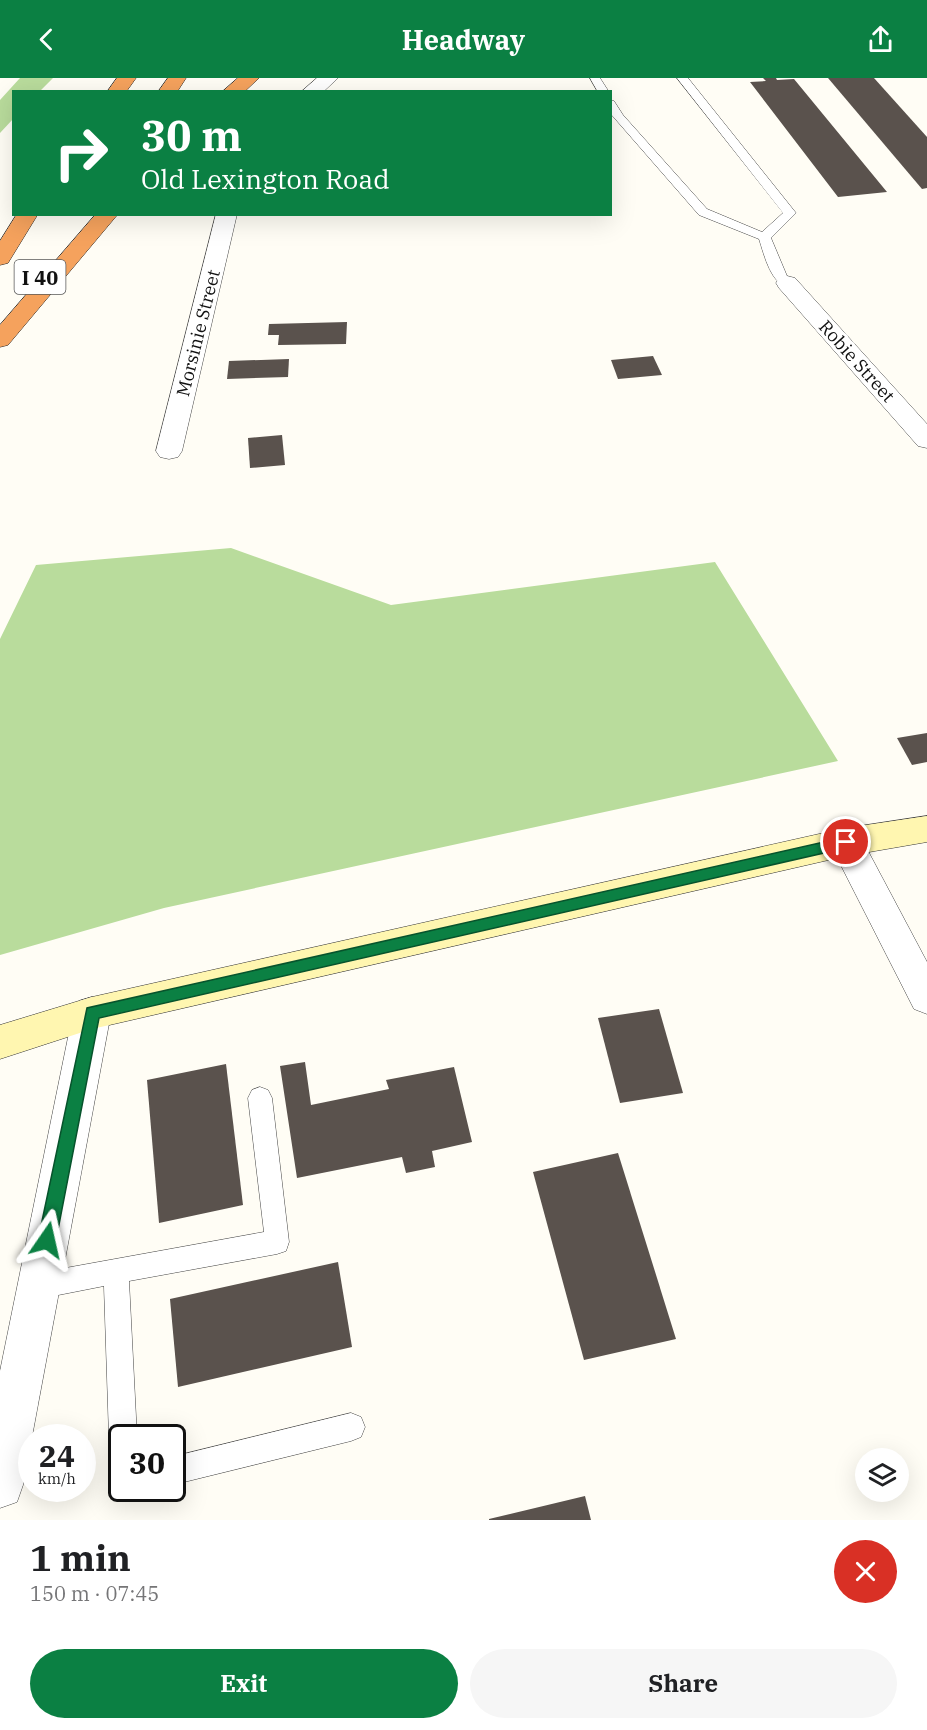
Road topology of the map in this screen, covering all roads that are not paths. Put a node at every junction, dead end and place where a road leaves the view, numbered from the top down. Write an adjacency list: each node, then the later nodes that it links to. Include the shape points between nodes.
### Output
1 (127, 78): 5 (highway)
2 (250, 78): 6 (highway)
3 (329, 78): 7 (street)
4 (682, 78): 13 (lane, via 790,213)
5 (116, 90)
6 (234, 90)
7 (313, 90)
8 (612, 106): 13 (lane, via 703,212)
9 (27, 216): 14 (highway, I 40)
10 (79, 216): 16 (highway, I 40)
11 (106, 216): 16 (highway)
12 (227, 216): 18 (street, Morsinie Street)
13 (764, 237): 15 (lane, via 781,278)
14 (0, 258)
15 (787, 283): 17 (street, Robie Street)
16 (0, 340)
17 (927, 440)
18 (169, 451)
19 (927, 829): 20 (main road)
20 (846, 842): 21 (street); 22 (main road)
21 (927, 998)
22 (92, 1013): 23 (main road); 26 (street)
23 (0, 1042)
24 (261, 1098): 25 (lane, via 277,1242)
25 (116, 1271): 26 (lane); 27 (lane)
26 (38, 1286): 30 (street)
27 (122, 1424)
28 (351, 1427): 29 (lane)
29 (186, 1468)
30 (0, 1485)

